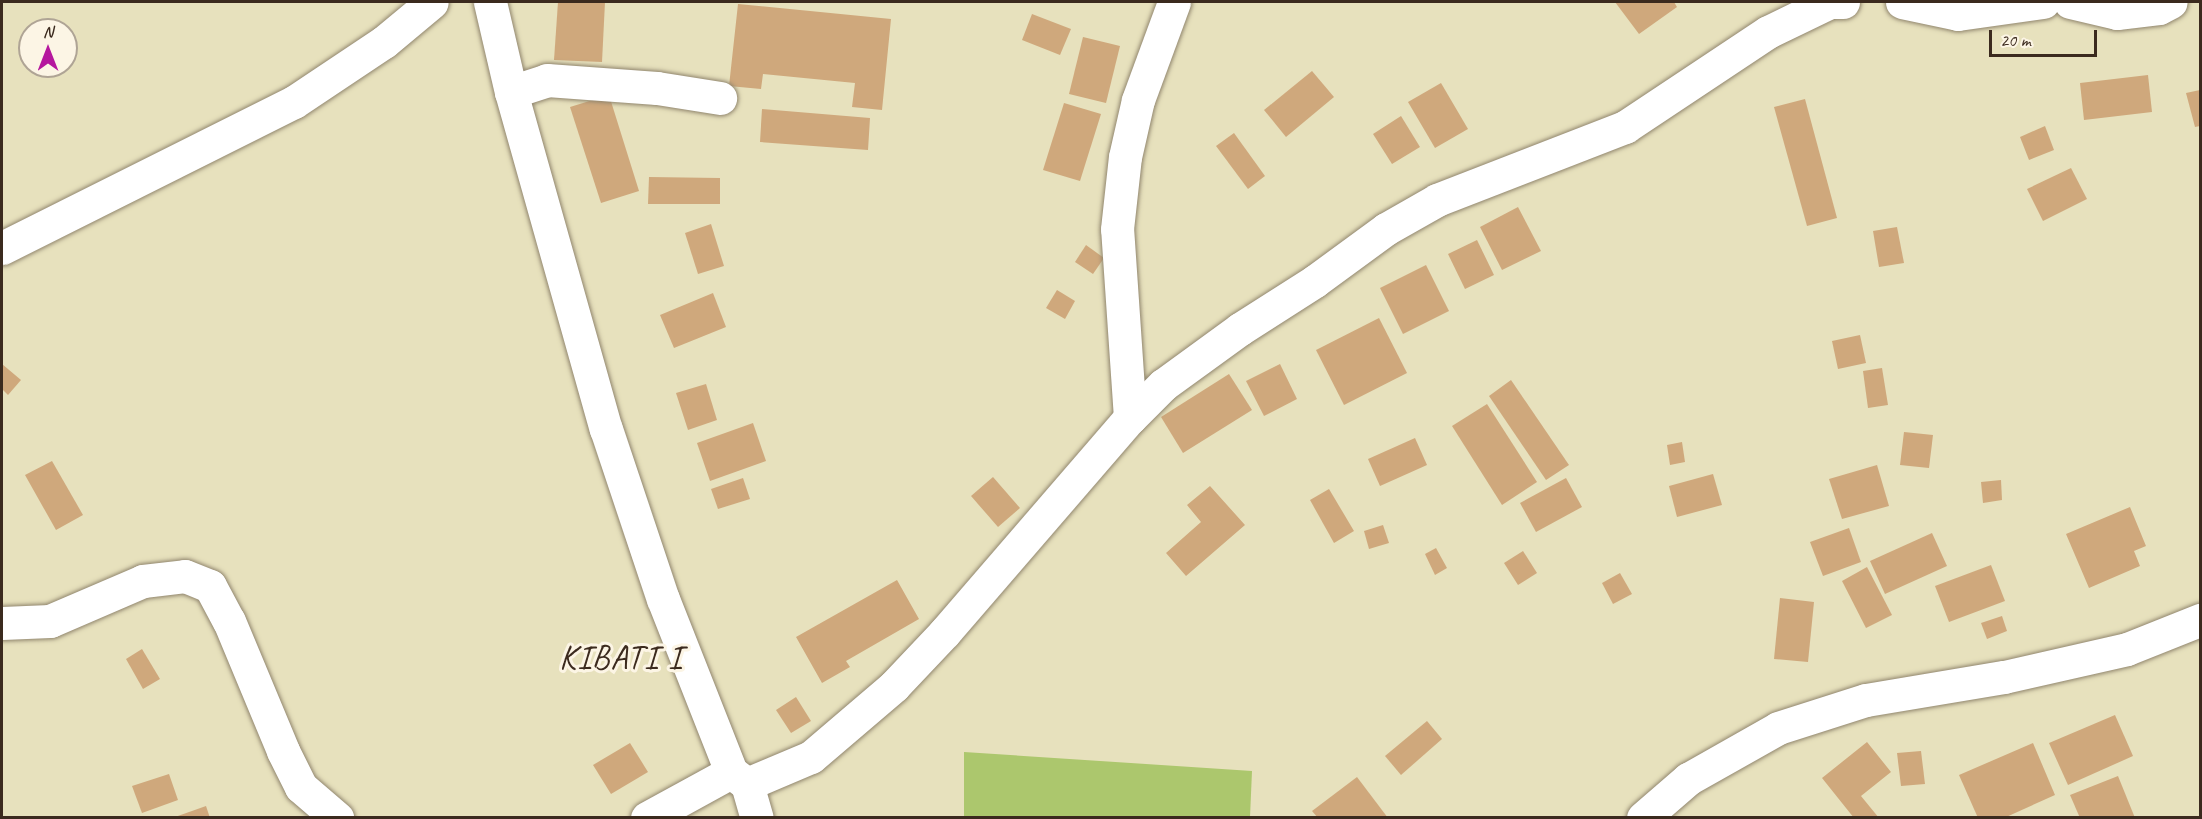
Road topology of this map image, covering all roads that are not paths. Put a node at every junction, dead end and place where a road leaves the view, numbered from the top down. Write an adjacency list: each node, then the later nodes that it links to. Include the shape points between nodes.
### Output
1 (432, 2): 11 (street, via 384,42 294,102)
2 (490, 2): 9 (street)
3 (1174, 2): 12 (street, via 1138,100 1125,157 1117,229)
4 (1843, 2): 12 (street, via 1830,2 1768,32 1625,127 1437,200 1386,229 1163,385)
5 (1902, 2): 6 (street, via 1958,14)
6 (2043, 2)
7 (2070, 2): 8 (street, via 2117,13 2159,8)
8 (2171, 2)
9 (511, 92): 10 (street, via 547,80 657,88); 15 (street, via 606,429 663,600)
10 (720, 98)
11 (2, 248)
12 (1130, 418): 15 (street, via 894,686 811,757)
13 (2200, 620): 19 (street, via 2117,651 2004,677 1866,700 1778,728 1688,779)
14 (2, 623): 16 (street, via 50,621 144,580 185,576 210,586 230,621 301,787)
15 (739, 778): 17 (street); 18 (street)
16 (337, 818)
17 (647, 818)
18 (758, 818)
19 (1643, 818)

